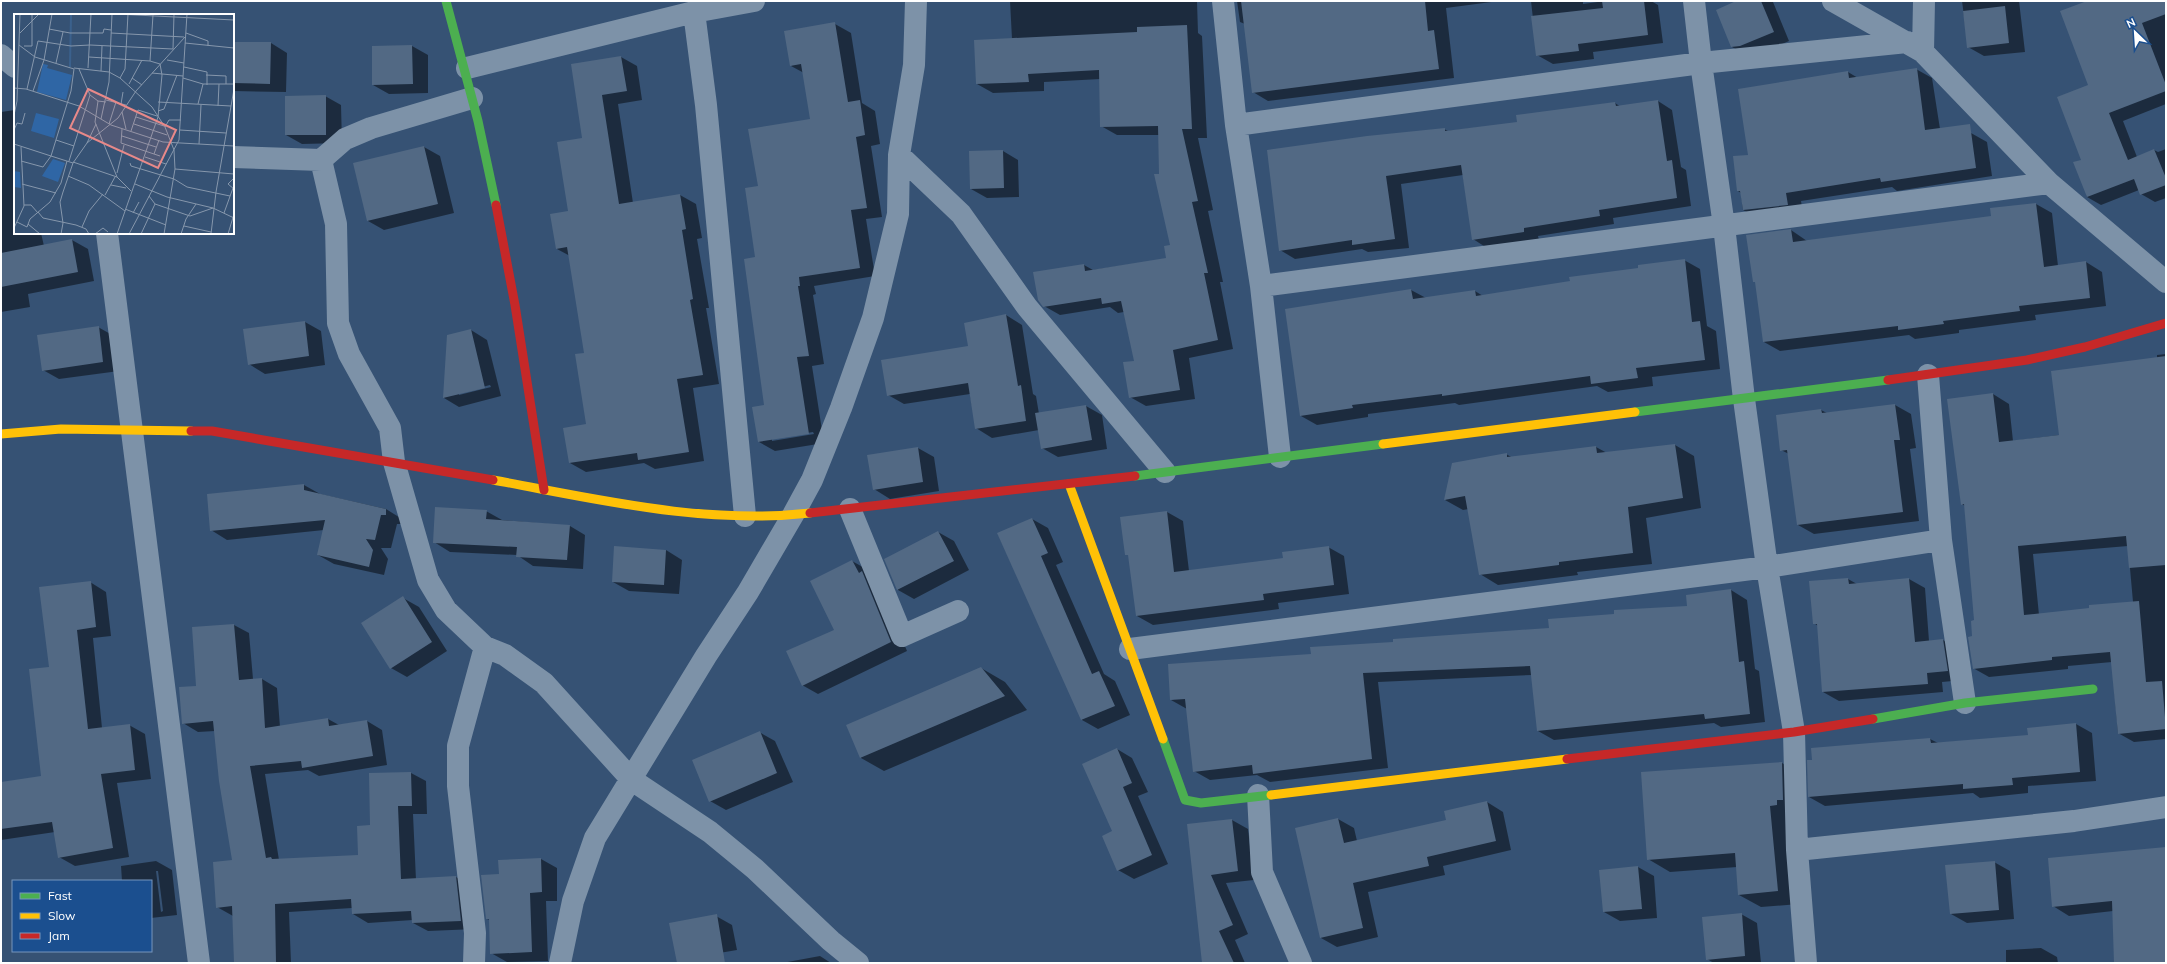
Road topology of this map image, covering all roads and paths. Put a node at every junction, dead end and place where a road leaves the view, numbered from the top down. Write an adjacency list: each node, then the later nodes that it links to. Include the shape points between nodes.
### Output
1 (446, 1): 13 (street)
2 (754, 1): 8 (street)
3 (916, 1): 16 (street, via 914,65)
4 (1223, 1): 15 (street)
5 (1694, 1): 11 (street)
6 (1834, 1): 9 (street)
7 (1924, 1): 9 (street)
8 (694, 12): 13 (street); 36 (street, via 706,105)
9 (1915, 47): 11 (street); 19 (street)
10 (1, 55): 12 (street)
11 (1700, 63): 15 (street); 20 (street)
12 (14, 66)
13 (467, 68): 14 (street)
14 (472, 98): 18 (street, via 371,128 345,140); 33 (street, via 513,286)
15 (1236, 125): 23 (street)
16 (899, 155): 31 (street, via 961,214 1027,307); 35 (street, via 898,214 873,318 812,480)
17 (234, 157): 18 (street)
18 (321, 160): 30 (street, via 336,224 338,324 349,354 390,428)
19 (2049, 183): 20 (street); 22 (street)
20 (1724, 226): 23 (street); 26 (street)
21 (107, 234): 27 (street)
22 (2166, 282)
23 (1261, 286): 29 (street)
24 (2166, 322): 25 (street, via 2085,347 2027,360)
25 (1928, 375): 26 (street); 37 (street)
26 (1744, 399): 29 (street); 38 (street)
27 (133, 429): 28 (street, via 61,429); 30 (street, via 212,431); 49 (street)
28 (1, 434)
29 (1280, 457): 31 (street)
30 (394, 462): 33 (street); 40 (street, via 428,580 446,610)
31 (1165, 472): 32 (street)
32 (1069, 484): 34 (street); 41 (street)
33 (544, 490): 36 (street, via 649,509 713,516)
34 (850, 509): 35 (street); 39 (street, via 902,636)
35 (793, 515): 36 (street); 45 (street)
36 (745, 516)
37 (1941, 540): 38 (street); 43 (street)
38 (1766, 567): 41 (street); 44 (street)
39 (958, 611)
40 (485, 647): 45 (street, via 506,655 544,683); 50 (street, via 458,746 458,786 475,933)
41 (1130, 649): 46 (street, via 1185,800 1201,803)
42 (2093, 689): 43 (street)
43 (1965, 703): 44 (street)
44 (1794, 732): 46 (street); 48 (street)
45 (632, 780): 51 (street, via 595,838 573,901); 52 (street, via 710,832 755,869)
46 (1258, 795): 53 (street, via 1262,872)
47 (2166, 807): 48 (street, via 2074,821)
48 (1797, 850): 54 (street)
49 (199, 963)
50 (474, 963)
51 (560, 963)
52 (858, 963)
53 (1301, 963)
54 (1806, 963)

